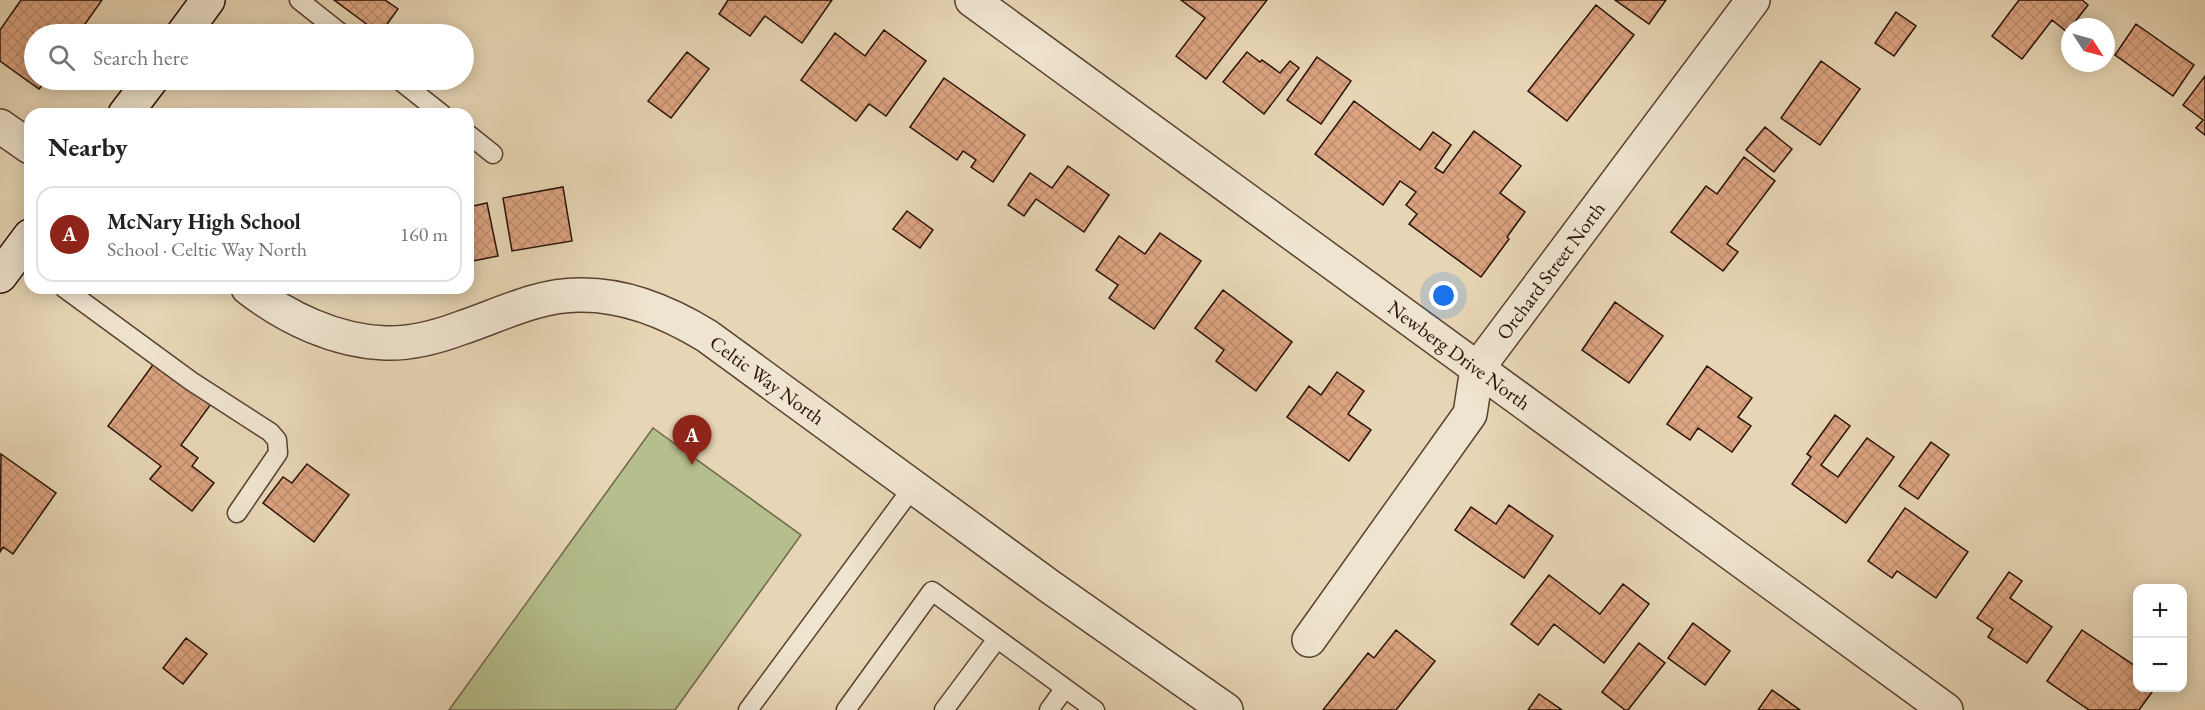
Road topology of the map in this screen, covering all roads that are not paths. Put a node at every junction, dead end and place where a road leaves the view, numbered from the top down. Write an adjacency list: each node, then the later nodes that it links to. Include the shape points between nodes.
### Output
1 (208, 0): 5 (street)
2 (299, 0): 6 (lane)
3 (972, 0): 17 (street, Newberg Drive North)
4 (1753, 0): 17 (street, Orchard Street North)
5 (190, 24)
6 (329, 24)
7 (143, 90): 9 (street)
8 (412, 90): 10 (lane)
9 (130, 108)
10 (434, 108)
11 (0, 126): 13 (street)
12 (474, 139): 14 (lane)
13 (24, 143)
14 (493, 154)
15 (72, 294): 19 (lane, via 191,381 270,432 278,453)
16 (256, 294): 18 (street, Celtic Way North, via 276,309 315,328 385,343 422,340 536,301 577,294 615,297 679,319 707,336)
17 (1477, 369): 21 (street, Orchard Street North, via 1470,414); 29 (street, Newberg Drive North)
18 (913, 487): 23 (lane); 28 (street, Celtic Way North)
19 (237, 513)
20 (997, 639): 22 (lane); 24 (lane, via 932,591); 25 (lane)
21 (1309, 640)
22 (1065, 688): 26 (lane); 27 (lane)
23 (748, 710)
24 (846, 710)
25 (944, 710)
26 (1049, 710)
27 (1095, 710)
28 (1226, 710)
29 (1946, 710)

